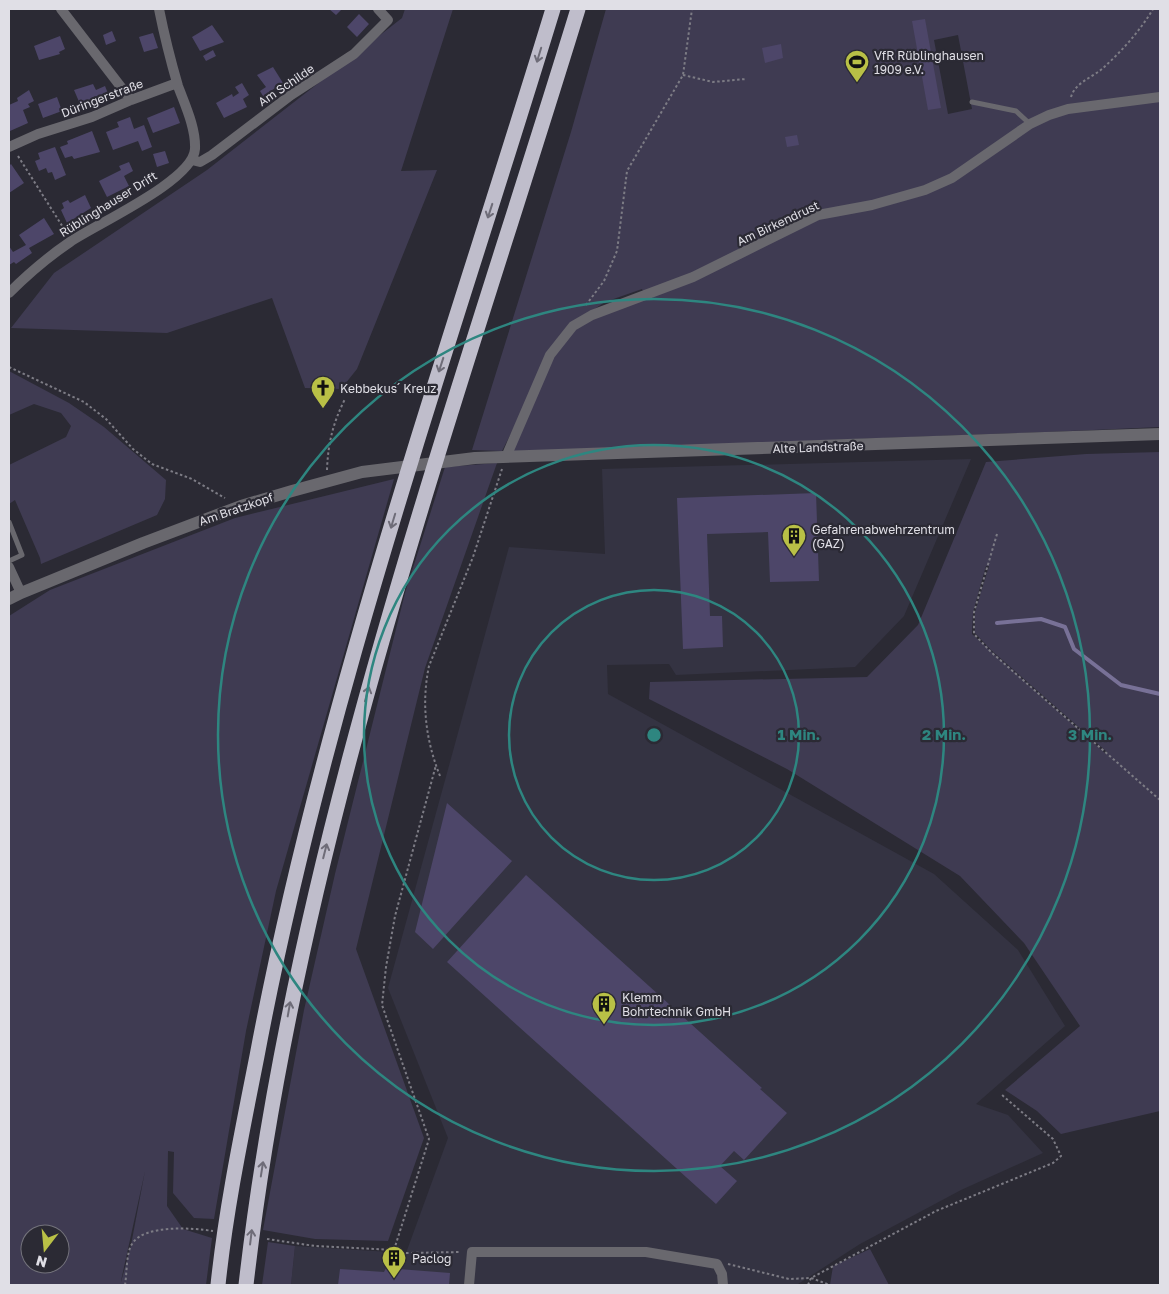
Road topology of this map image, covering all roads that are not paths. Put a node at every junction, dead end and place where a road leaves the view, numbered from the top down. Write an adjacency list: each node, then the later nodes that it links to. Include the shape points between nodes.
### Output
1 (61, 9): 8 (street)
2 (159, 9): 6 (street)
3 (378, 9): 12 (street, Am Schilde, via 388,20 354,54 291,95 212,155 200,162)
4 (553, 9): 22 (highway, one-way to 22, via 372,589 322,770 269,989 227,1212)
5 (578, 9): 23 (highway, one-way to 5, via 254,1217 293,991 346,770 395,594)
6 (178, 83): 8 (street, Düringerstraße); 12 (street, via 195,139)
7 (1160, 97): 10 (street, Am Birkendrust, via 1068,109)
8 (131, 100): 11 (street, Düringerstraße)
9 (972, 102): 10 (lane, via 1016,110)
10 (1030, 124): 15 (street, Am Birkendrust, via 952,178 925,190 872,205 818,215 693,277 611,306 573,326 550,355)
11 (9, 147)
12 (192, 160): 13 (street, Rüblinghauser Drift, via 180,174 48,258)
13 (9, 293)
14 (1160, 434): 15 (street, Alte Landstraße)
15 (506, 457): 16 (street, Alte Landstraße)
16 (475, 458): 20 (street, Am Bratzkopf, via 362,472 241,506)
17 (9, 522): 18 (lane, via 22,555)
18 (9, 561)
19 (9, 567): 20 (street)
20 (20, 593): 21 (street, Am Bratzkopf)
21 (9, 599)
22 (218, 1285)
23 (246, 1285)
24 (469, 1285): 25 (street, via 472,1252 646,1252 717,1264)
25 (723, 1285)

